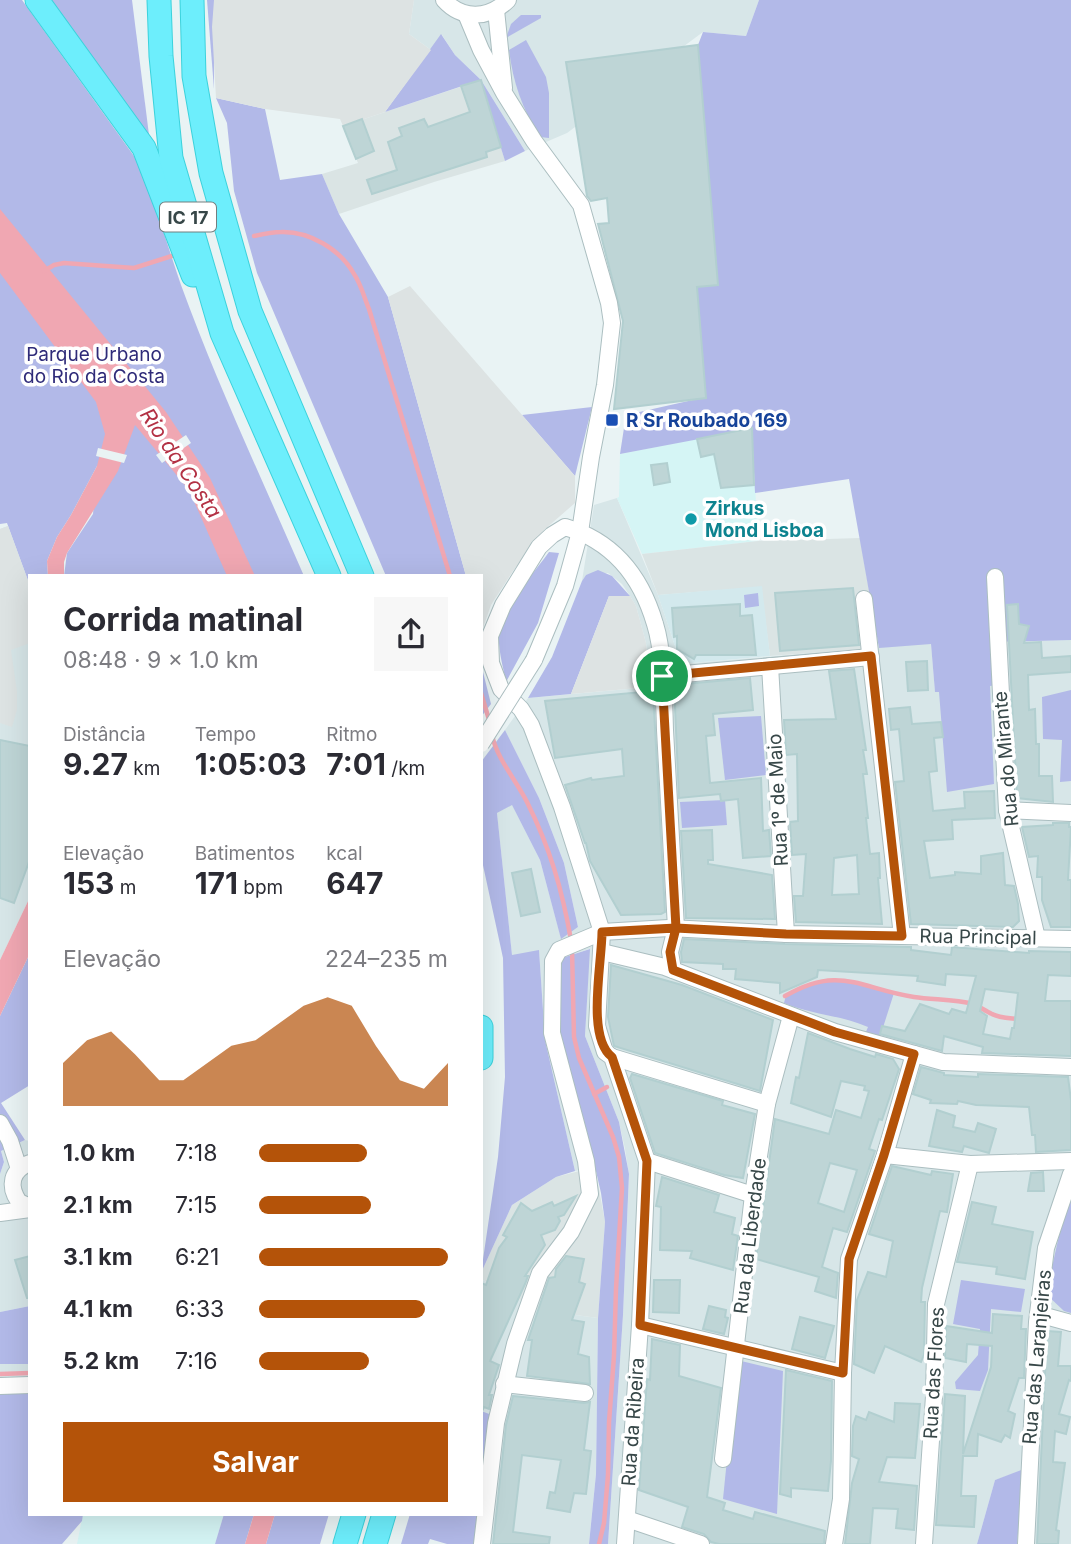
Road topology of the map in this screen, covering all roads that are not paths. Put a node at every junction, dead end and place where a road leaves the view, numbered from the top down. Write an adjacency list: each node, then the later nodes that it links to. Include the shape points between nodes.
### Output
1 (37, 0): 8 (highway, via 144,148 187,265)
2 (159, 0): 8 (highway, IC 17, via 172,158)
3 (192, 0): 11 (highway, IC 17, via 194,76 211,173 250,311)
4 (443, 0): 6 (street)
5 (502, 5): 6 (street, via 485,14); 7 (street)
6 (466, 14): 7 (street)
7 (504, 93): 9 (street, via 581,205 609,303 612,323 605,386)
8 (222, 333): 10 (highway, IC 17)
9 (580, 532): 16 (street, via 603,542 630,570 656,625); 17 (street, bridge, via 565,586 534,660); 21 (street, Rua da Ribeira, via 565,527 539,547 503,605 490,636 491,663 501,690 531,725)
10 (328, 574)
11 (361, 574)
12 (995, 577): 18 (street, Rua do Mirante)
13 (864, 599): 14 (street)
14 (871, 656): 15 (street); 23 (street)
15 (770, 666): 16 (street); 22 (street, Rua 1º de Maio)
16 (662, 676): 20 (street)
17 (483, 741)
18 (1007, 810): 19 (street); 24 (street, Rua do Mirante)
19 (1071, 813)
20 (676, 928): 21 (street, Rua Principal); 22 (street, Rua Principal); 27 (street, via 670,952)
21 (602, 932): 26 (street, Rua da Ribeira); 51 (street, Rua Principal, via 559,950 553,961 552,1033 586,1161 590,1194 571,1232 540,1273)
22 (786, 934): 23 (street, Rua Principal)
23 (902, 936): 24 (street, Rua Principal)
24 (1037, 938): 25 (street, Rua Principal)
25 (1071, 939)
26 (602, 952): 27 (street); 30 (street, Rua da Ribeira, via 597,1026 605,1052)
27 (673, 970): 28 (street)
28 (791, 1016): 29 (street); 32 (street, Rua da Liberdade)
29 (914, 1054): 31 (street, via 943,1062); 34 (street)
30 (612, 1057): 32 (street); 35 (street, Rua da Ribeira)
31 (1071, 1067)
32 (767, 1104): 41 (street, Rua da Liberdade)
33 (0, 1123): 37 (street)
34 (884, 1155): 38 (street); 50 (street, via 849,1259)
35 (647, 1161): 41 (street); 48 (street, Rua da Ribeira)
36 (1071, 1161): 38 (street)
37 (26, 1163): 40 (street, via 13,1177)
38 (970, 1164): 65 (street, Rua das Flores, via 936,1304)
39 (1071, 1174): 46 (street, Rua das Laranjeiras, via 1046,1248)
40 (12, 1186): 42 (street); 43 (street, via 19,1202)
41 (753, 1195): 49 (street, Rua da Liberdade)
42 (0, 1198)
43 (28, 1207)
44 (28, 1208): 45 (street)
45 (0, 1213)
46 (1038, 1314): 47 (street); 66 (street, Rua das Laranjeiras)
47 (1071, 1323)
48 (640, 1325): 49 (street); 58 (street, Rua da Ribeira)
49 (736, 1349): 50 (street); 55 (street, Rua da Liberdade)
50 (843, 1373): 64 (street, via 841,1499)
51 (504, 1384): 54 (street); 61 (street)
52 (28, 1385): 53 (street)
53 (0, 1386)
54 (585, 1393)
55 (723, 1460)
56 (353, 1516): 59 (highway)
57 (383, 1516): 60 (highway)
58 (627, 1518): 62 (street, Rua da Ribeira); 63 (street)
59 (345, 1544)
60 (375, 1544)
61 (482, 1544)
62 (625, 1544)
63 (701, 1544)
64 (834, 1544)
65 (924, 1544)
66 (1026, 1544)

